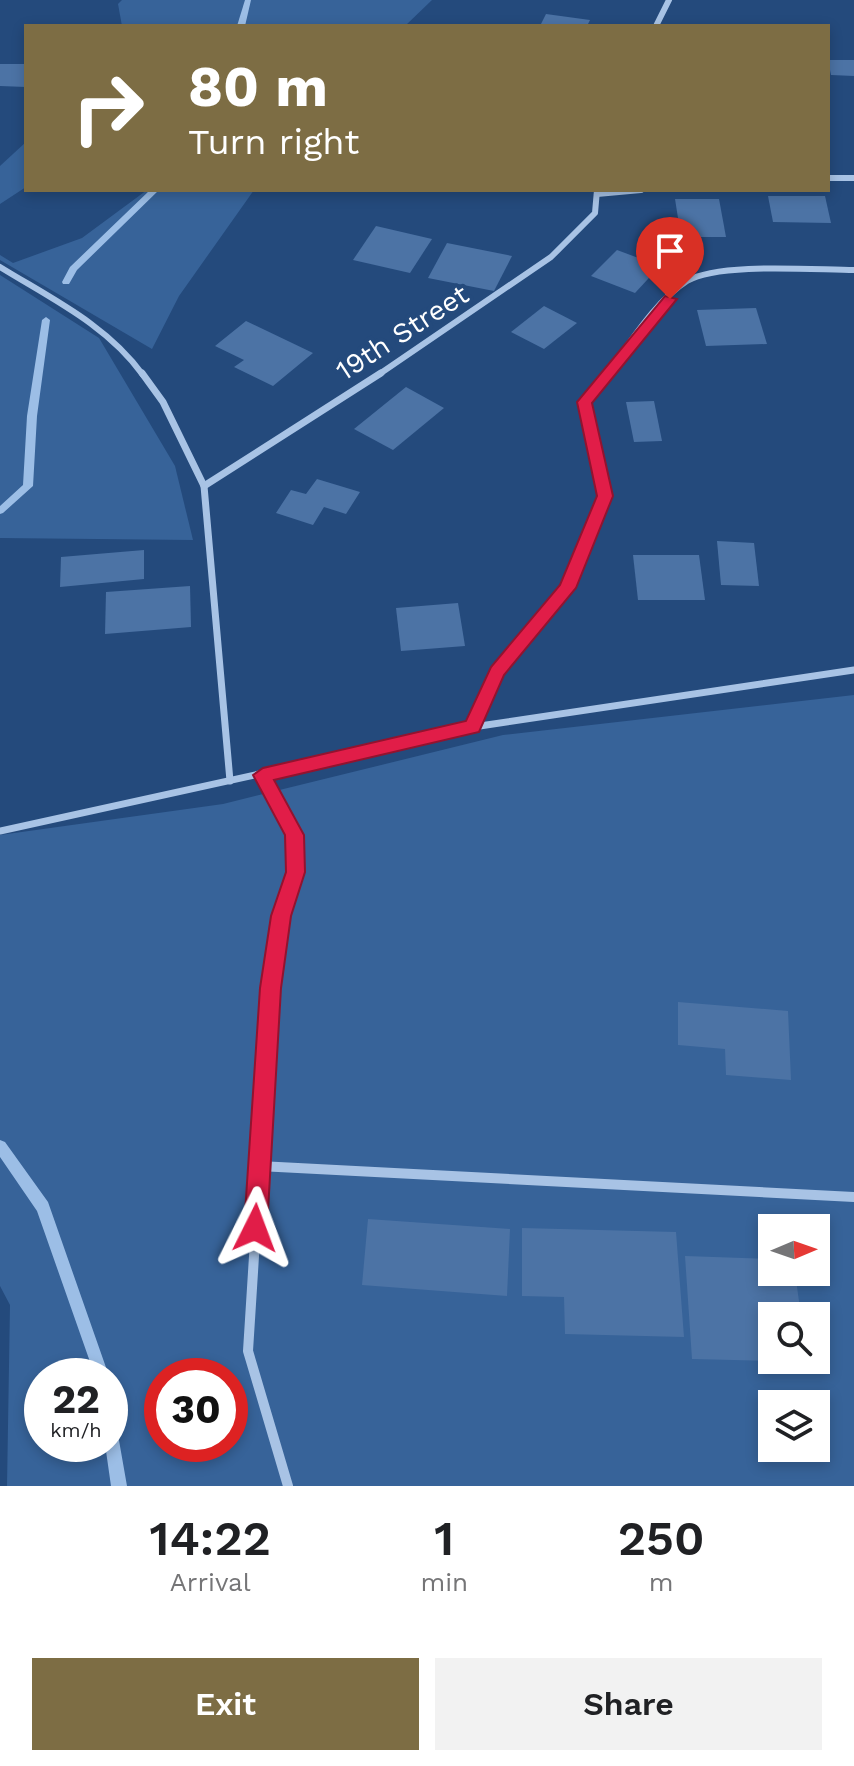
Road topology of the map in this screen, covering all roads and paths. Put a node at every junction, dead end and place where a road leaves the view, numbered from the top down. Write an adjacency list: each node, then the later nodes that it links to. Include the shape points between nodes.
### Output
1 (669, 0): 2 (street)
2 (657, 24)
3 (830, 178): 4 (street)
4 (854, 178)
5 (597, 192): 8 (street, 19th Street, via 595,213 551,257 434,340)
6 (0, 267): 8 (street, via 98,327 127,353 163,402)
7 (854, 270): 10 (street, via 735,273 689,280 661,310 585,402 605,496 568,588 497,672)
8 (204, 486): 12 (street)
9 (854, 670): 10 (street)
10 (473, 727): 11 (street)
11 (263, 775): 12 (street); 14 (street, via 294,835 296,872 281,916 271,988)
12 (230, 781): 13 (street)
13 (0, 831)
14 (259, 1166): 15 (street); 16 (street, via 248,1351)
15 (854, 1197)
16 (288, 1486)

